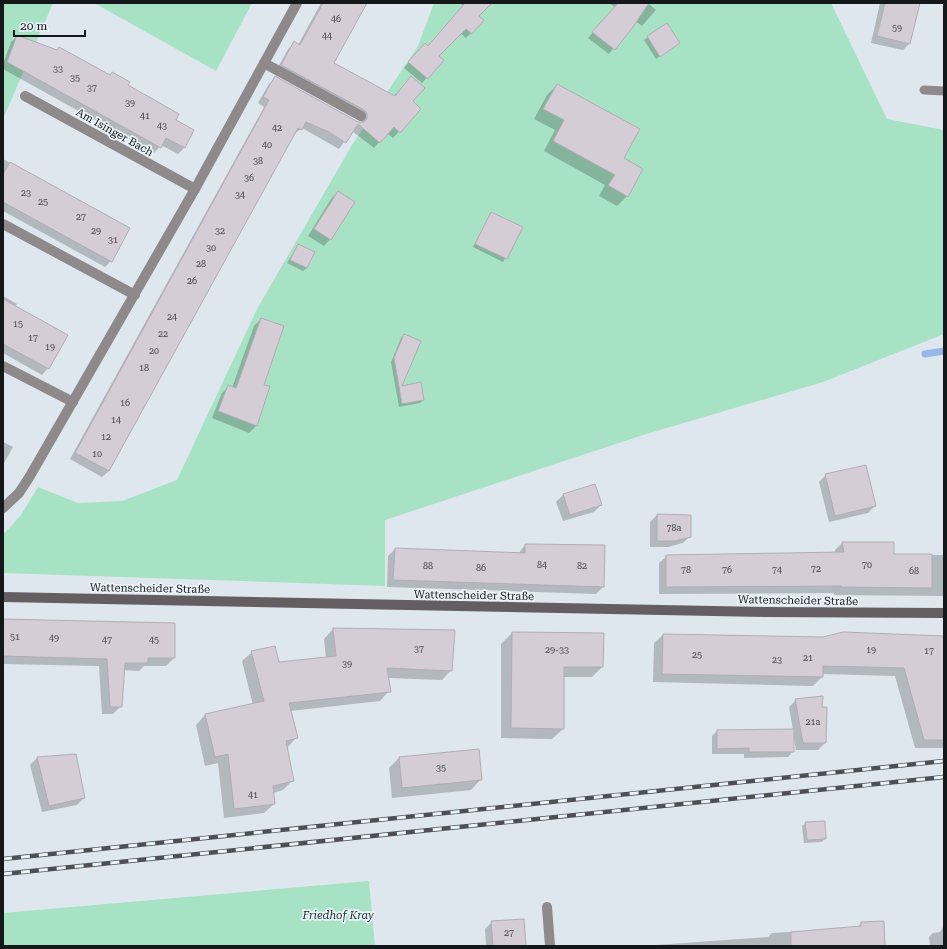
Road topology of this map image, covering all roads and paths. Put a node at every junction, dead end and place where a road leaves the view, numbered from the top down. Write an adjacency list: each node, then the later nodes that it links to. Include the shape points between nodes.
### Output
1 (297, 3): 2 (street)
2 (264, 63): 6 (street); 7 (street)
3 (924, 90): 4 (lane)
4 (944, 91)
5 (25, 96): 7 (street, Am Isinger Bach)
6 (360, 116)
7 (195, 189): 9 (street)
8 (3, 224): 9 (street)
9 (135, 295): 11 (street)
10 (3, 366): 11 (street)
11 (73, 402): 12 (street, via 19,493)
12 (3, 508)
13 (3, 597): 14 (main road, Wattenscheider Straße, via 764,612)
14 (944, 613)
15 (547, 907): 16 (street)
16 (550, 946)

